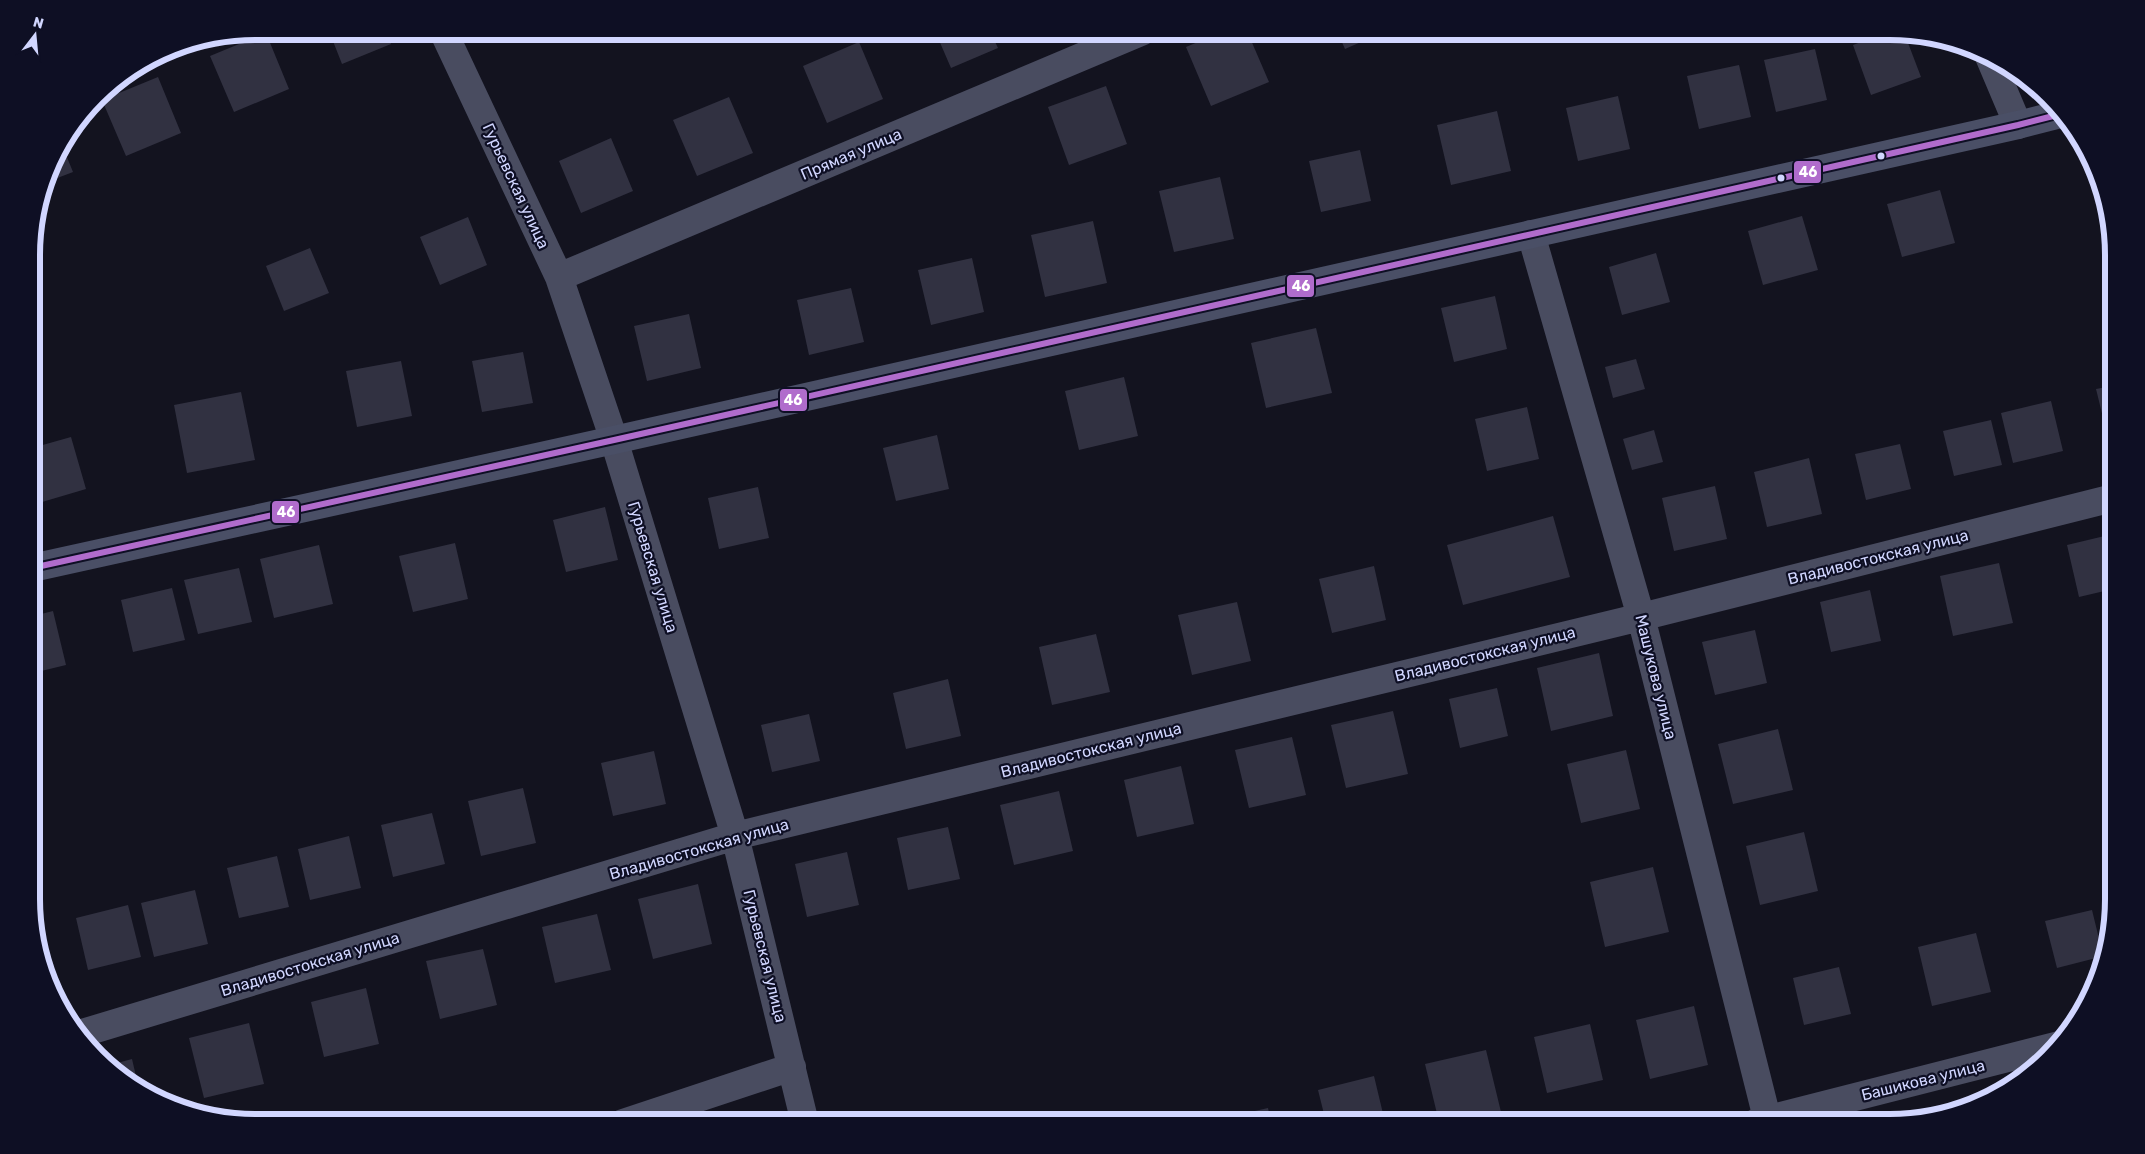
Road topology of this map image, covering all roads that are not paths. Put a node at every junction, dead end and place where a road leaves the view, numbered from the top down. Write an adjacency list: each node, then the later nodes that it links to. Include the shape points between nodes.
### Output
1 (447, 40): 7 (street, Гурьевская улица)
2 (1123, 40): 7 (street, Прямая улица)
3 (1993, 66): 5 (street)
4 (2054, 116): 5 (street)
5 (2018, 125): 6 (street)
6 (1531, 234): 8 (street); 11 (street, Машукова улица)
7 (559, 277): 8 (street, Гурьевская улица)
8 (614, 440): 10 (street); 12 (street, Гурьевская улица)
9 (2105, 500): 11 (street, Владивостокская улица)
10 (40, 566)
11 (1641, 617): 12 (street, Владивостокская улица); 18 (street, Машукова улица)
12 (735, 836): 13 (street, Владивостокская улица); 15 (street, Гурьевская улица)
13 (85, 1032)
14 (2044, 1049): 19 (street, Башикова улица)
15 (792, 1068): 16 (street); 17 (street, Гурьевская улица)
16 (651, 1114)
17 (803, 1114)
18 (1762, 1114)
19 (1791, 1114)

